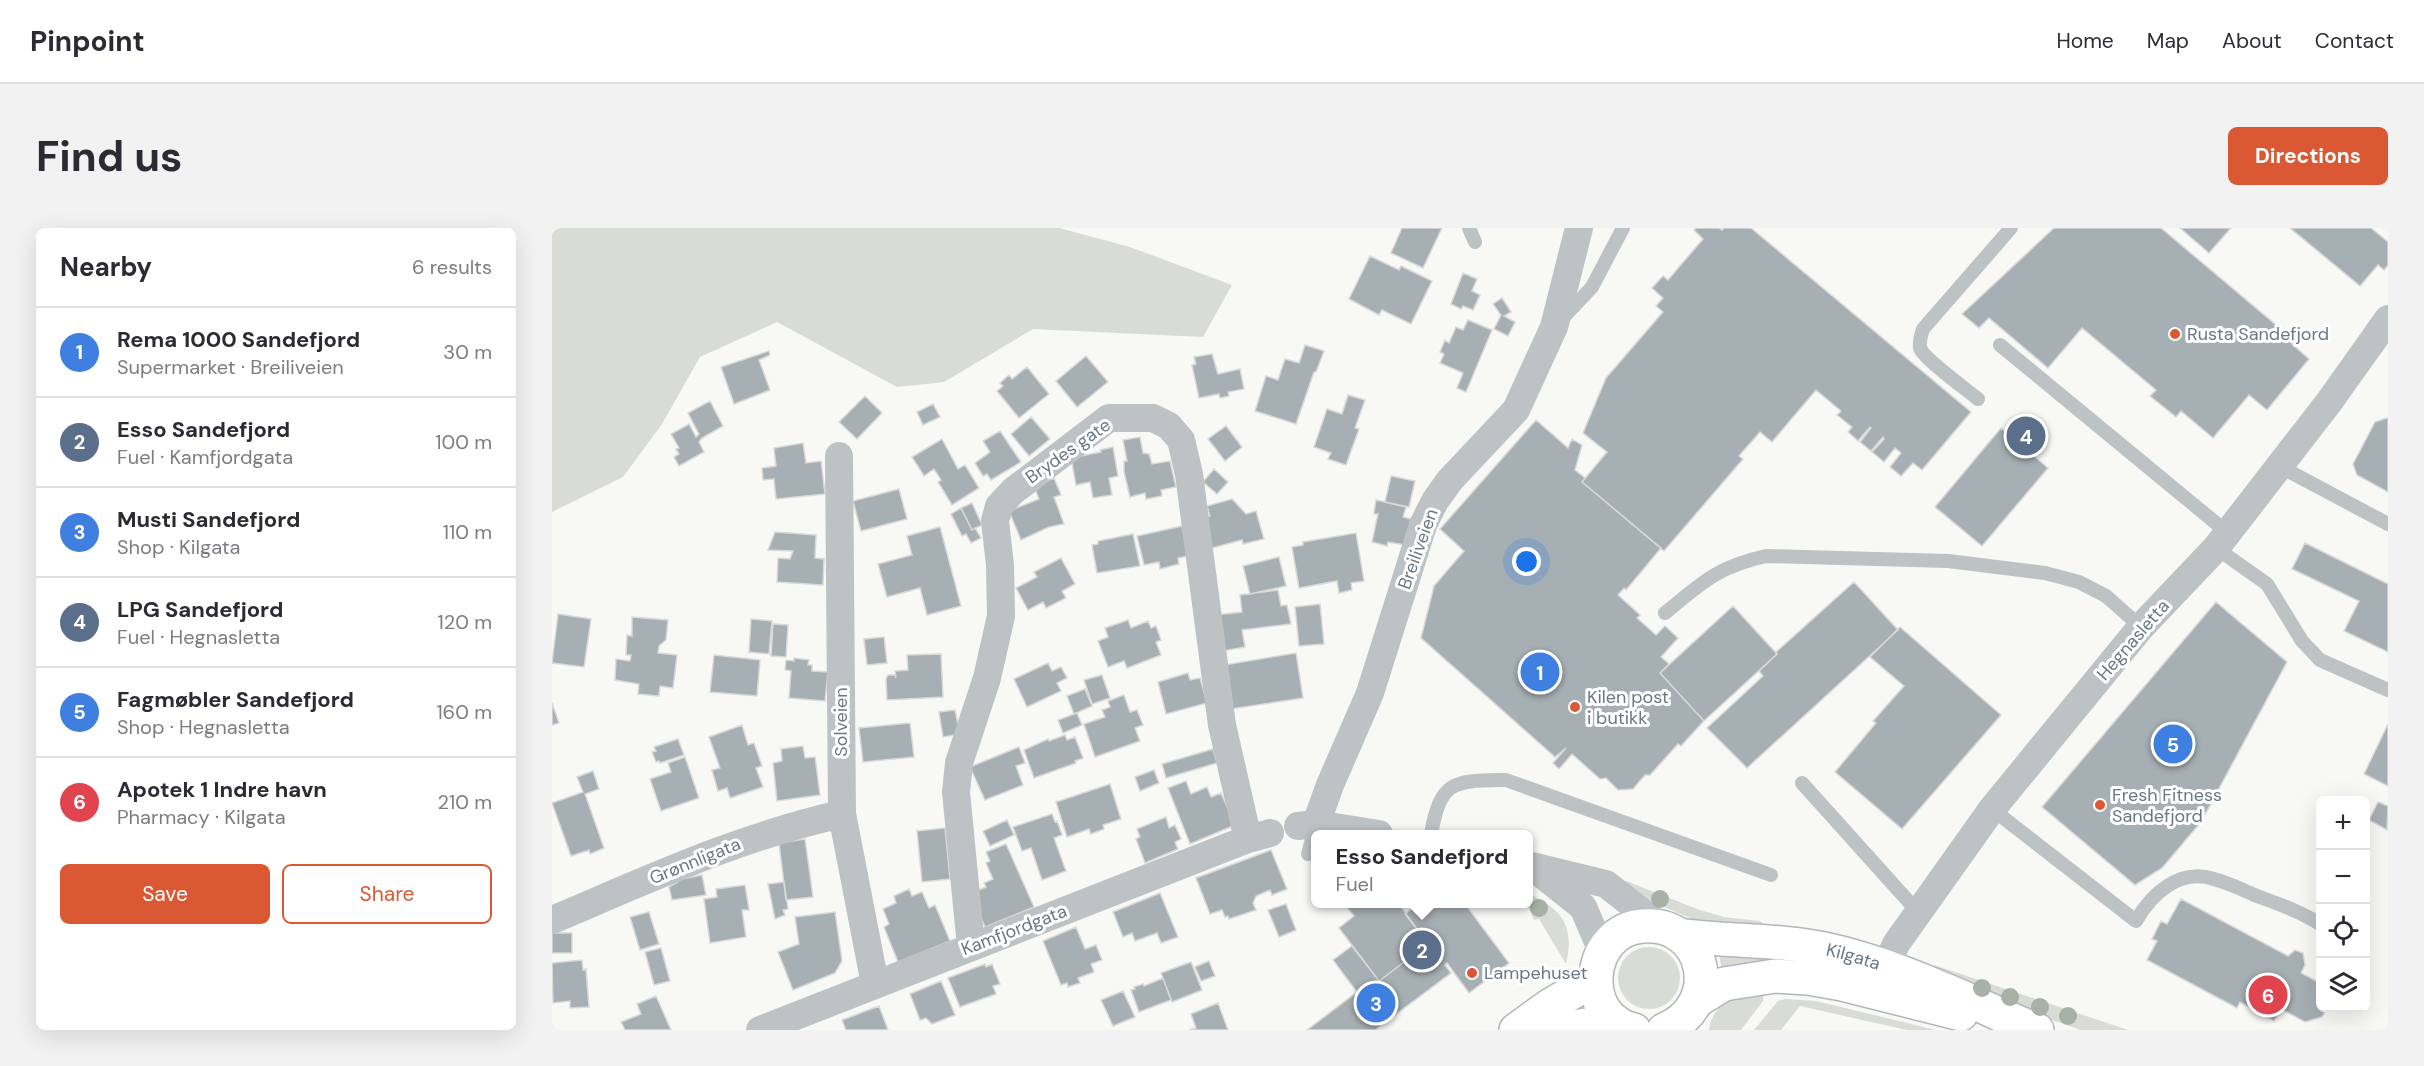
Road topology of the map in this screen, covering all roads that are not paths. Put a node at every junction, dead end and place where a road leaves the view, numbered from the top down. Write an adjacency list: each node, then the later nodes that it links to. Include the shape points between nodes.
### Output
1 (1469, 228): 5 (lane)
2 (1580, 228): 7 (street, Breiliveien)
3 (1623, 228): 7 (lane, via 1592,286)
4 (2010, 228): 9 (lane, via 1923,329 1920,338 1920,349 1927,358)
5 (1475, 242)
6 (2388, 319): 11 (street, Hegnasletta)
7 (1554, 327): 21 (street, Breiliveien, via 1516,410 1435,501 1423,525 1371,693 1330,785)
8 (2000, 345): 13 (lane)
9 (1978, 399)
10 (839, 456): 19 (street, Solveien)
11 (2279, 466): 12 (lane); 13 (street, Hegnasletta)
12 (2388, 524)
13 (2222, 541): 15 (street, Hegnasletta); 16 (lane, via 2267,584 2302,641 2320,660)
14 (1665, 613): 15 (lane, via 1710,576 1737,562 1766,556 1948,561 2045,573 2079,582 2106,596)
15 (2141, 627): 18 (street, Hegnasletta)
16 (2388, 690)
17 (1802, 783): 27 (lane)
18 (1992, 809): 27 (street, Hegnasletta); 29 (lane, via 2136,921 2155,894 2173,882 2191,877 2212,878)
19 (842, 814): 28 (street, Grønnligata, via 794,824 742,842); 34 (street, Solveien)
20 (1432, 830): 26 (lane, via 1440,797 1452,786 1470,780 1506,780)
21 (1283, 831): 22 (street); 23 (lane); 31 (street, Kamfjordgata); 31 (street, Brydes gate, via 1222,725 1189,474 1181,440 1169,426 1153,418 1109,418 1013,490 999,506 995,521 1001,616 987,678 959,763 956,792)
22 (1311, 832)
23 (1308, 854)
24 (1533, 866): 30 (street, via 1606,884)
25 (1533, 868): 32 (street, via 1583,907)
26 (1771, 875)
27 (1918, 912): 33 (street, Hegnasletta)
28 (552, 920)
29 (2316, 922)
30 (1670, 931): 32 (main road, Kilgata, via 1642,926 1623,932 1612,940); 33 (main road, Kilgata, via 1718,941 1828,950); 35 (main road, via 1693,949 1701,967 1702,984)
31 (971, 947): 34 (street, Kamfjordgata)
32 (1598, 965): 36 (main road, via 1600,1001 1607,1013); 39 (main road)
33 (1886, 967): 37 (main road, Kilgata)
34 (875, 984): 38 (street, Kamfjordgata)
35 (1686, 1018): 37 (main road, Kilgata, via 1724,984 1774,976 1842,984 1944,1011)
36 (1624, 1025): 40 (main road)
37 (2027, 1026)
38 (760, 1030)
39 (1516, 1030)
40 (1550, 1030)

